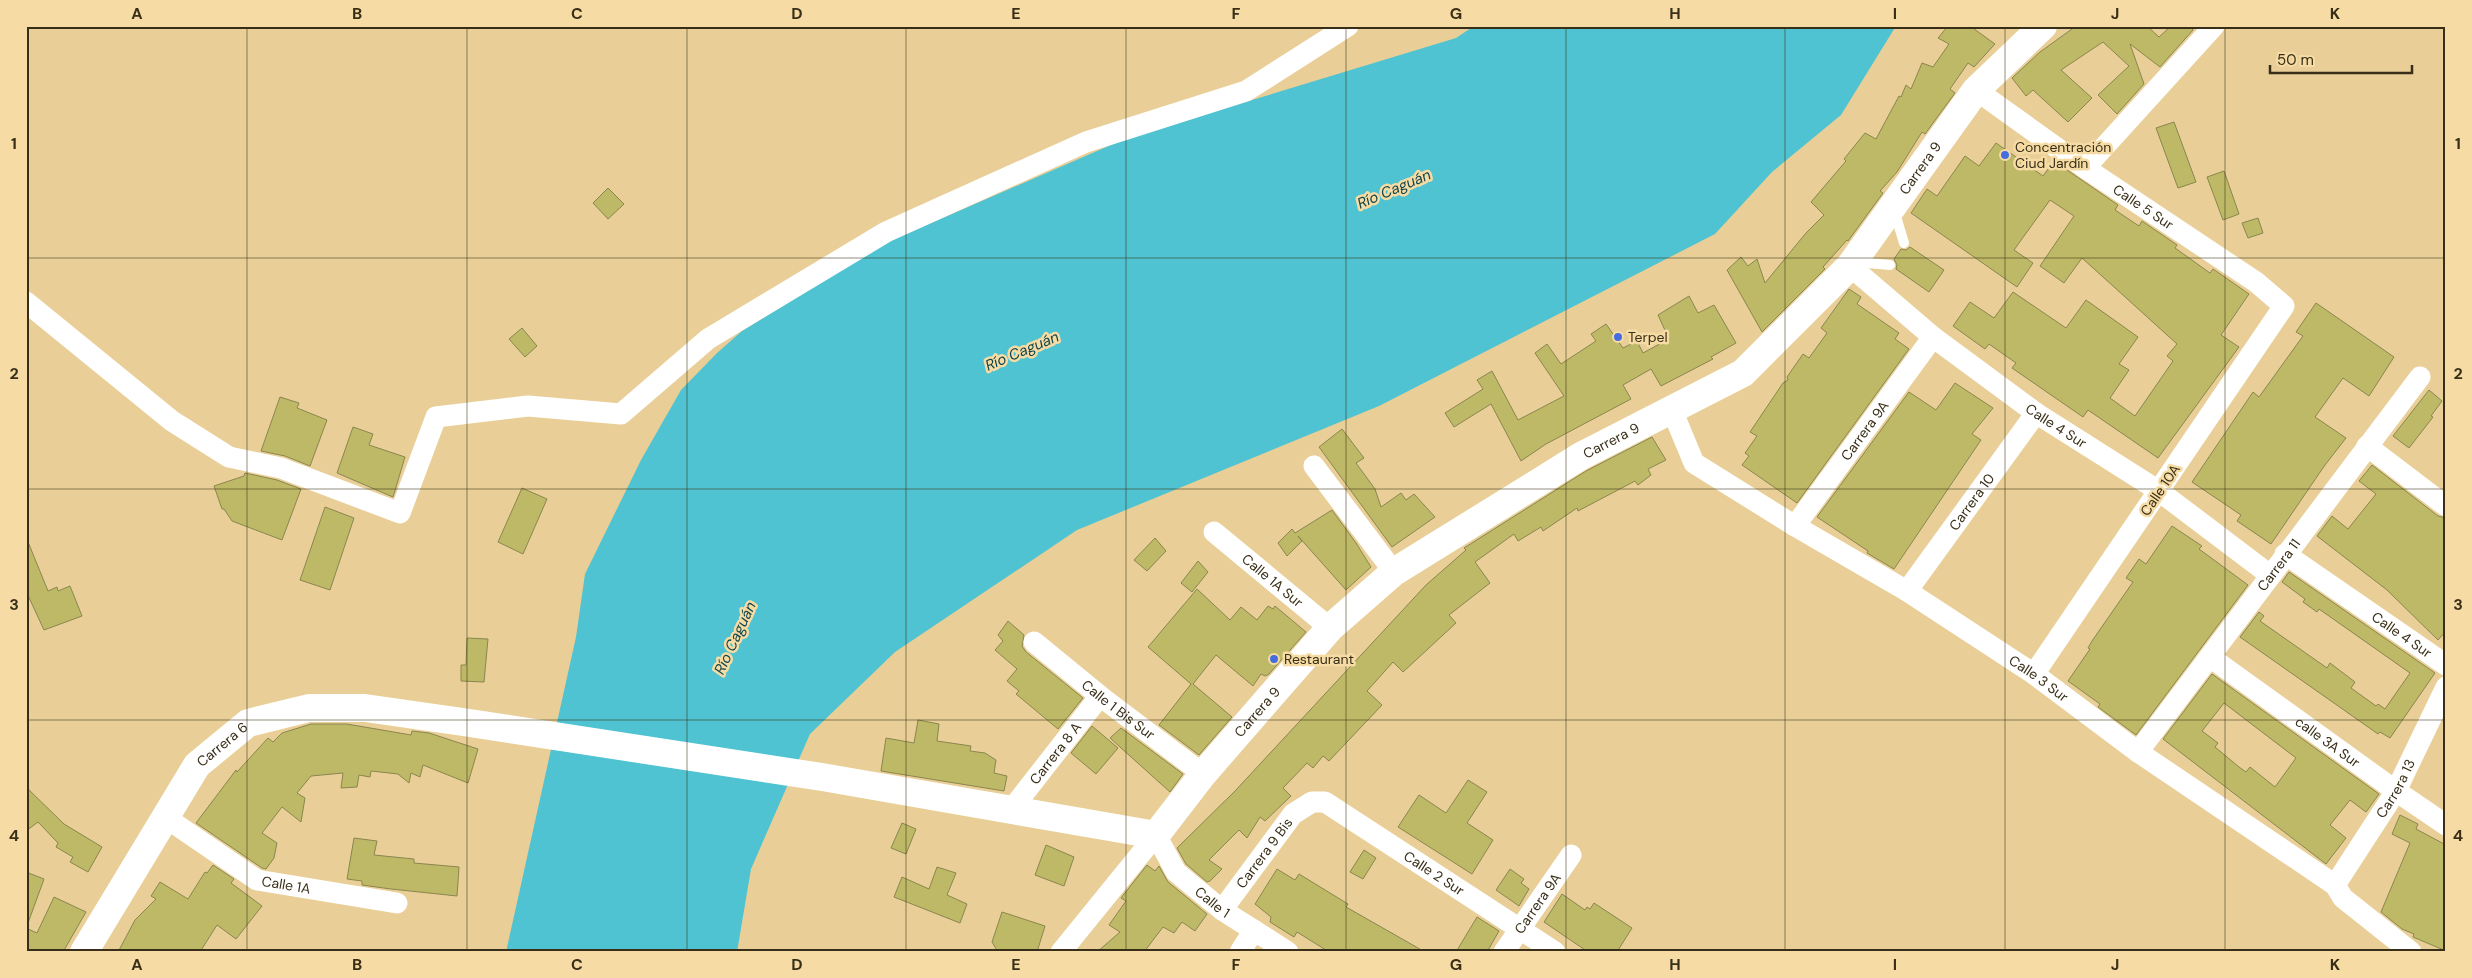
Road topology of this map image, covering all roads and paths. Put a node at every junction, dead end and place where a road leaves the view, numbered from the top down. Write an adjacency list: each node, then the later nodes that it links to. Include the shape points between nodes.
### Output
1 (1348, 26): 10 (street, via 1246,90 1086,142 886,232 708,339 621,414 528,406 436,416 400,513 282,468 229,457 172,421)
2 (2043, 26): 4 (main road, Carrera 9)
3 (2214, 26): 5 (street)
4 (1976, 90): 5 (street, Calle 5 Sur); 6 (main road, Carrera 9)
5 (2085, 168): 11 (street, Calle 5 Sur, via 2256,282)
6 (1893, 206): 7 (lane); 8 (main road, Carrera 9)
7 (1904, 243)
8 (1851, 264): 9 (lane); 12 (street, Calle 4 Sur); 14 (main road, Carrera 9, via 1743,373)
9 (1890, 265)
10 (26, 302)
11 (2284, 306): 18 (street, Calle 10A)
12 (1933, 337): 15 (street, Calle 4 Sur); 20 (street, Carrera 9A)
13 (2420, 377): 16 (street, Carrera 11)
14 (1672, 410): 20 (street, Calle 3 Sur, via 1694,463); 23 (main road, Carrera 9, via 1581,456)
15 (2036, 413): 18 (street, Calle 4 Sur); 25 (street, Carrera 10)
16 (2367, 446): 19 (street); 22 (street, Carrera 11)
17 (1314, 466): 23 (street)
18 (2159, 491): 24 (street, Calle 4 Sur); 30 (street, Calle 10A)
19 (2446, 506)
20 (1795, 526): 25 (street, Calle 3 Sur)
21 (1214, 532): 26 (street, Calle 1A Sur)
22 (2285, 554): 24 (street, Carrera 11); 29 (street, Calle 4 Sur)
23 (1394, 572): 26 (main road, Carrera 9)
24 (2270, 575): 28 (street, Carrera 11)
25 (1907, 591): 30 (street, Calle 3 Sur)
26 (1330, 628): 34 (main road, Carrera 9)
27 (1034, 642): 32 (street, Calle 1 Bis Sur)
28 (2210, 657): 33 (street, Carrera 11); 35 (street, calle 3A Sur)
29 (2446, 665)
30 (2034, 674): 33 (street, Calle 3 Sur)
31 (2446, 687): 35 (street, Carrera 13)
32 (1100, 696): 34 (street, Calle 1 Bis Sur); 37 (street, Carrera 8 A)
33 (2138, 752): 42 (street, Calle 3 Sur)
34 (1203, 774): 40 (main road, Carrera 9)
35 (2396, 792): 39 (street, calle 3A Sur); 42 (street, Carrera 13)
36 (1312, 802): 44 (street, Carrera 9 Bis, via 1293,814); 46 (street, Calle 2 Sur, via 1325,802)
37 (1011, 810): 38 (main road, Carrera 6, via 822,777 463,722 365,708 309,708 248,723 197,765); 40 (main road)
38 (165, 818): 43 (street, Calle 1A, via 257,880); 47 (main road, Carrera 6)
39 (2446, 825)
40 (1156, 835): 44 (street, Calle 1, via 1176,872); 48 (street, Carrera 9)
41 (1571, 855): 46 (street, Carrera 9A)
42 (2335, 885): 53 (street, Calle 3 Sur, via 2343,898)
43 (397, 903)
44 (1222, 910): 45 (street, Calle 1)
45 (1254, 930): 49 (street); 50 (street, Calle 1)
46 (1520, 930): 51 (street, Carrera 9A); 52 (street, Calle 2 Sur)
47 (84, 952)
48 (1061, 952)
49 (1240, 952)
50 (1288, 952)
51 (1504, 952)
52 (1555, 952)
53 (2411, 952)

